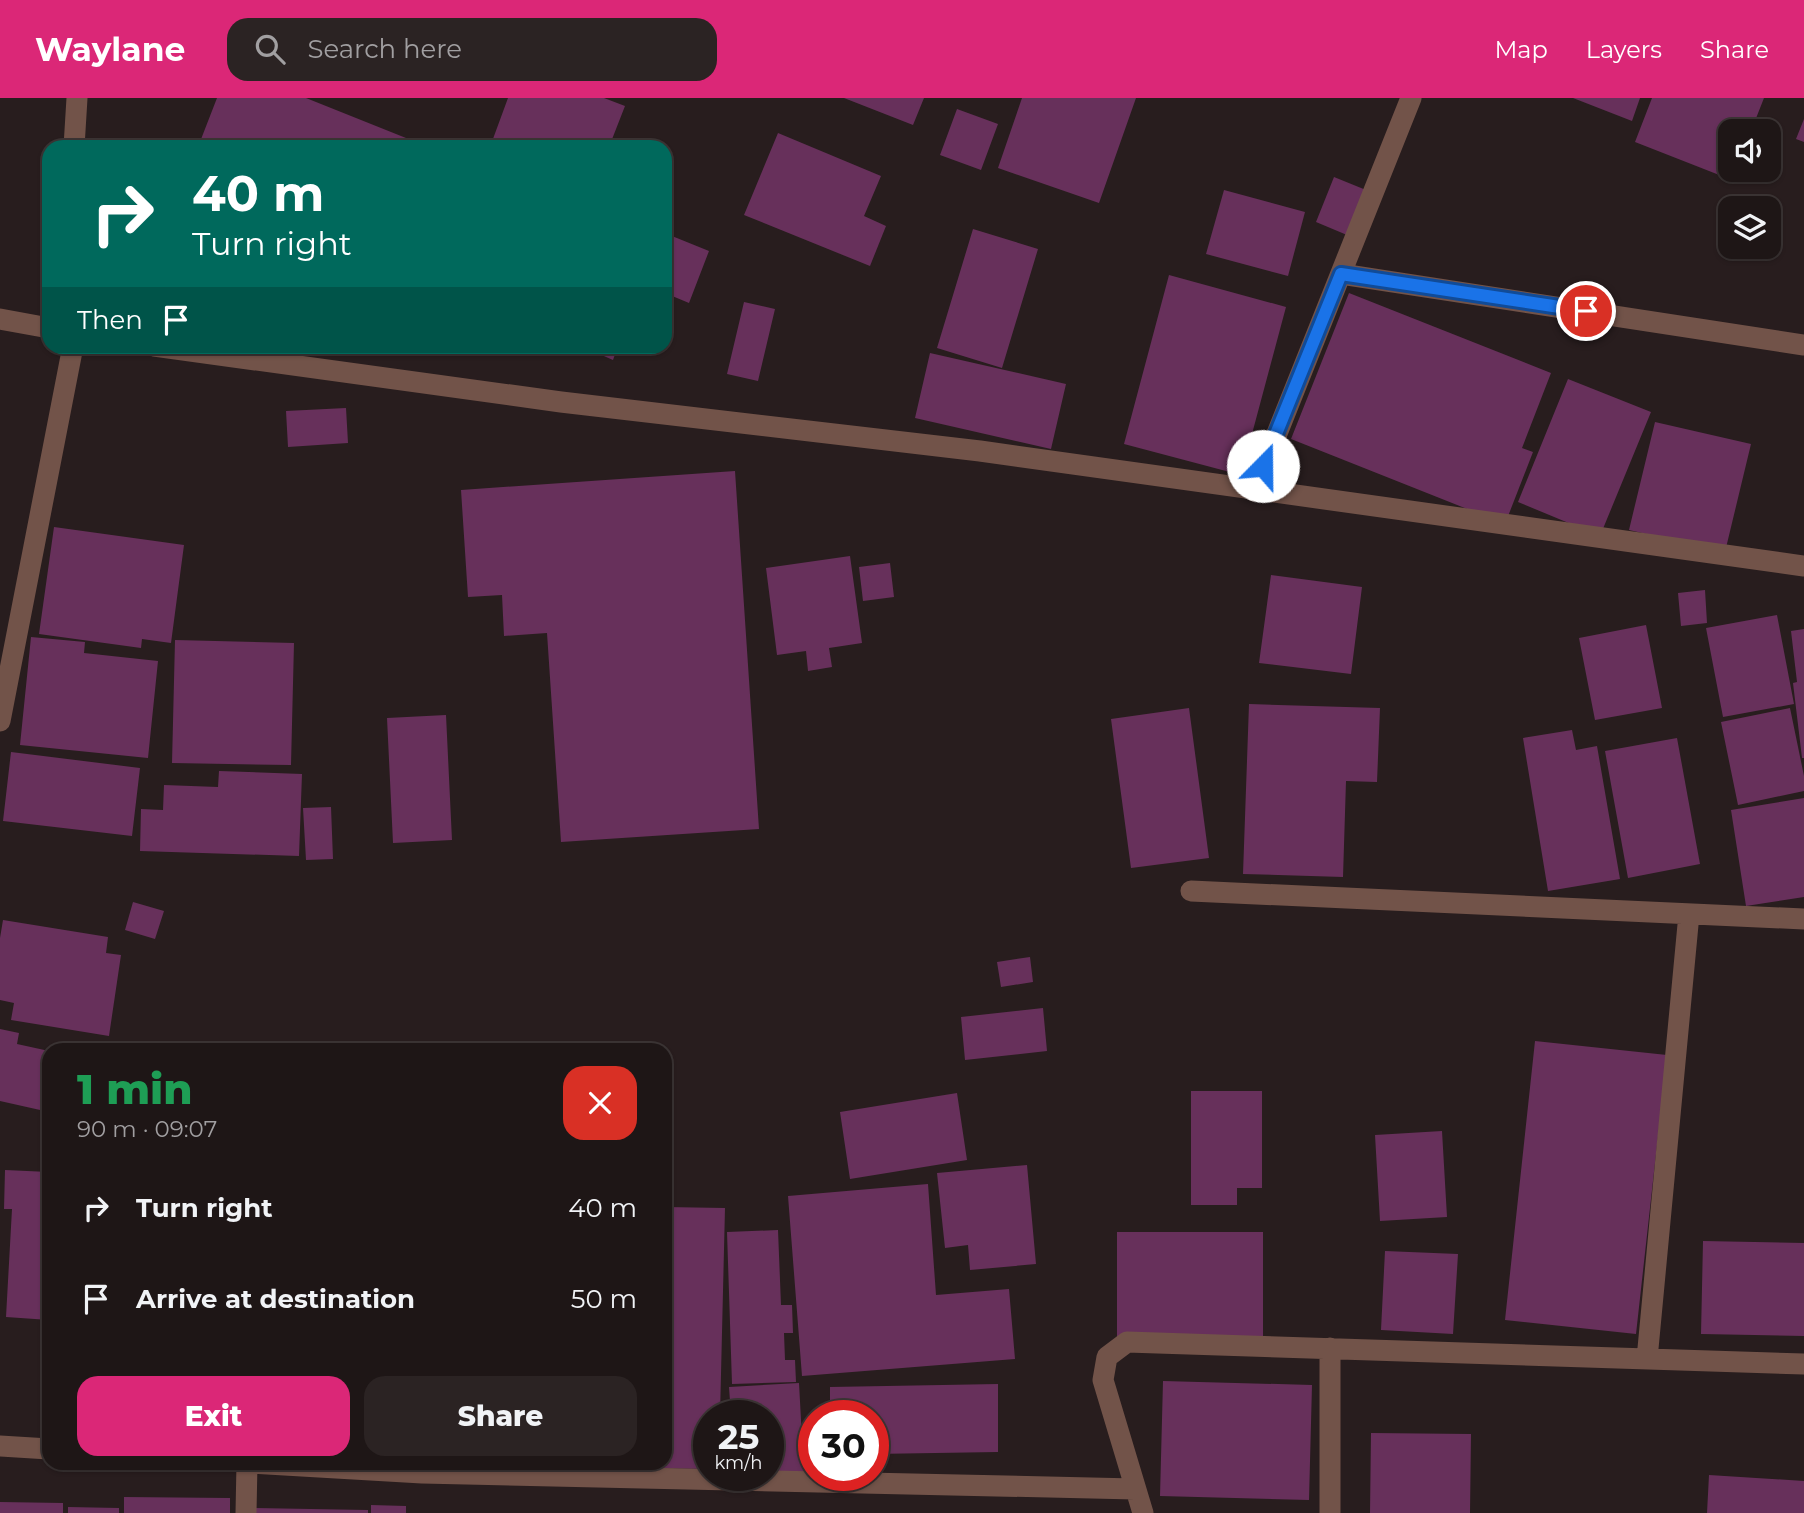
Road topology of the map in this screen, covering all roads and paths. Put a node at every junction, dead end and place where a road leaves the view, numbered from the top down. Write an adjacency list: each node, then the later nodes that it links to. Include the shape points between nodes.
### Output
1 (78, 98): 3 (street)
2 (1411, 98): 4 (street)
3 (75, 140)
4 (1341, 274): 7 (street); 10 (street)
5 (0, 319): 6 (street)
6 (42, 327)
7 (1804, 345)
8 (71, 354): 12 (street)
9 (212, 354): 10 (street, via 561,402 980,451)
10 (1254, 491): 11 (street)
11 (1804, 566)
12 (0, 722)
13 (1191, 891): 14 (street)
14 (1689, 914): 15 (street); 17 (street)
15 (1804, 919)
16 (1330, 1348): 17 (street); 23 (street, via 1127,1342 1107,1357 1103,1380); 26 (street)
17 (1647, 1359): 18 (street)
18 (1804, 1364)
19 (0, 1446): 20 (street)
20 (42, 1449)
21 (248, 1470): 24 (street)
22 (370, 1470): 23 (street)
23 (1135, 1489): 25 (street)
24 (246, 1513)
25 (1143, 1513)
26 (1330, 1513)

